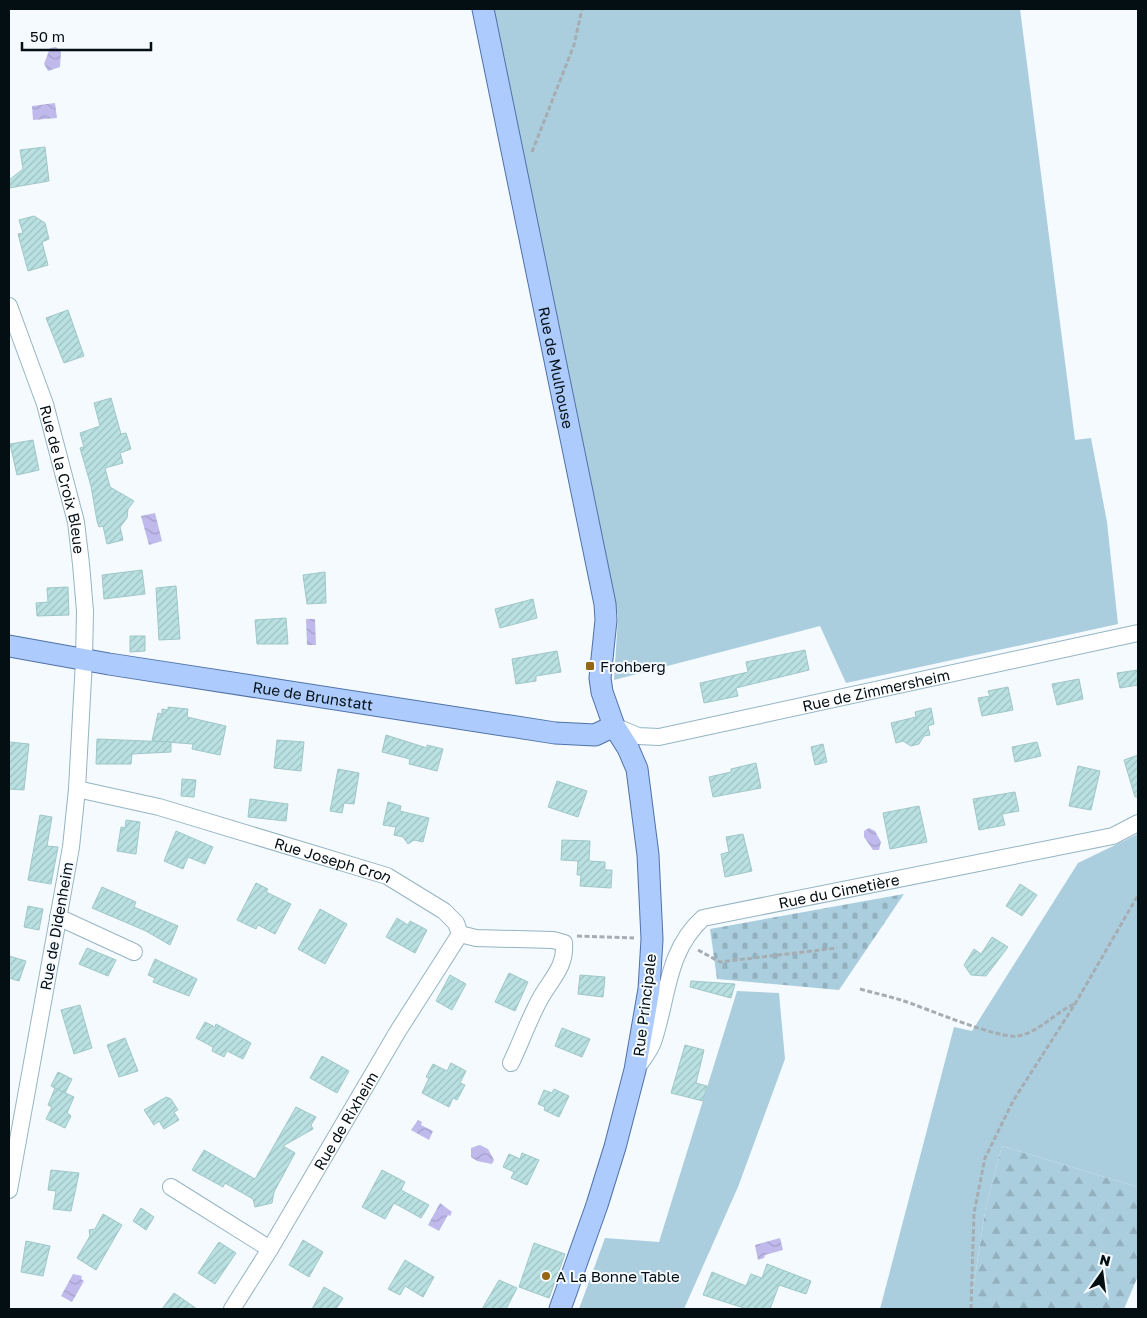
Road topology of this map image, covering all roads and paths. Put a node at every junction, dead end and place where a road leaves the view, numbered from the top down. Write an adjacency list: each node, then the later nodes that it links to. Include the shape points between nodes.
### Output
1 (483, 9): 3 (main road, Rue de Mulhouse)
2 (582, 9): 3 (path, via 574,45 530,154)
3 (516, 163): 8 (main road, Rue de Mulhouse, via 605,604 600,678)
4 (9, 306): 7 (street, Rue de la Croix Bleue, via 45,404 76,522 84,611)
5 (1138, 633): 8 (street, Rue de Zimmersheim, via 659,737 638,736)
6 (9, 646): 7 (main road, Rue de Brunstatt)
7 (84, 660): 8 (main road, Rue de Brunstatt, via 555,733 596,735); 9 (street, Rue de Didenheim)
8 (614, 726): 22 (main road, Rue Principale, via 637,769 648,855 652,939 645,1022)
9 (77, 789): 12 (street, Rue de Didenheim, via 71,847); 13 (street, Rue Joseph Cron, via 160,807 387,876 444,911 456,922)
10 (1138, 823): 15 (street, Rue du Cimetière, via 1113,836 703,918)
11 (1138, 895): 20 (path)
12 (58, 917): 18 (street); 24 (street, Rue de Didenheim)
13 (460, 934): 16 (street, via 476,938 553,940); 25 (street, Rue de Rixheim, via 398,1030)
14 (620, 938): 16 (path, via 576,936)
15 (682, 942): 17 (path, via 720,962); 22 (street, Rue du Cimetière, via 670,972 653,1044)
16 (564, 948): 21 (street, via 561,968 540,998)
17 (837, 948)
18 (134, 952)
19 (860, 989): 20 (path, via 998,1034 1017,1036 1034,1030)
20 (1075, 1004): 28 (path, via 1013,1102 985,1158 974,1213)
21 (511, 1062)
22 (635, 1070): 27 (main road, Rue Principale, via 597,1205)
23 (171, 1187): 25 (street)
24 (9, 1190)
25 (270, 1249): 26 (street, Rue de Rixheim)
26 (239, 1307)
27 (560, 1309)
28 (971, 1309)

